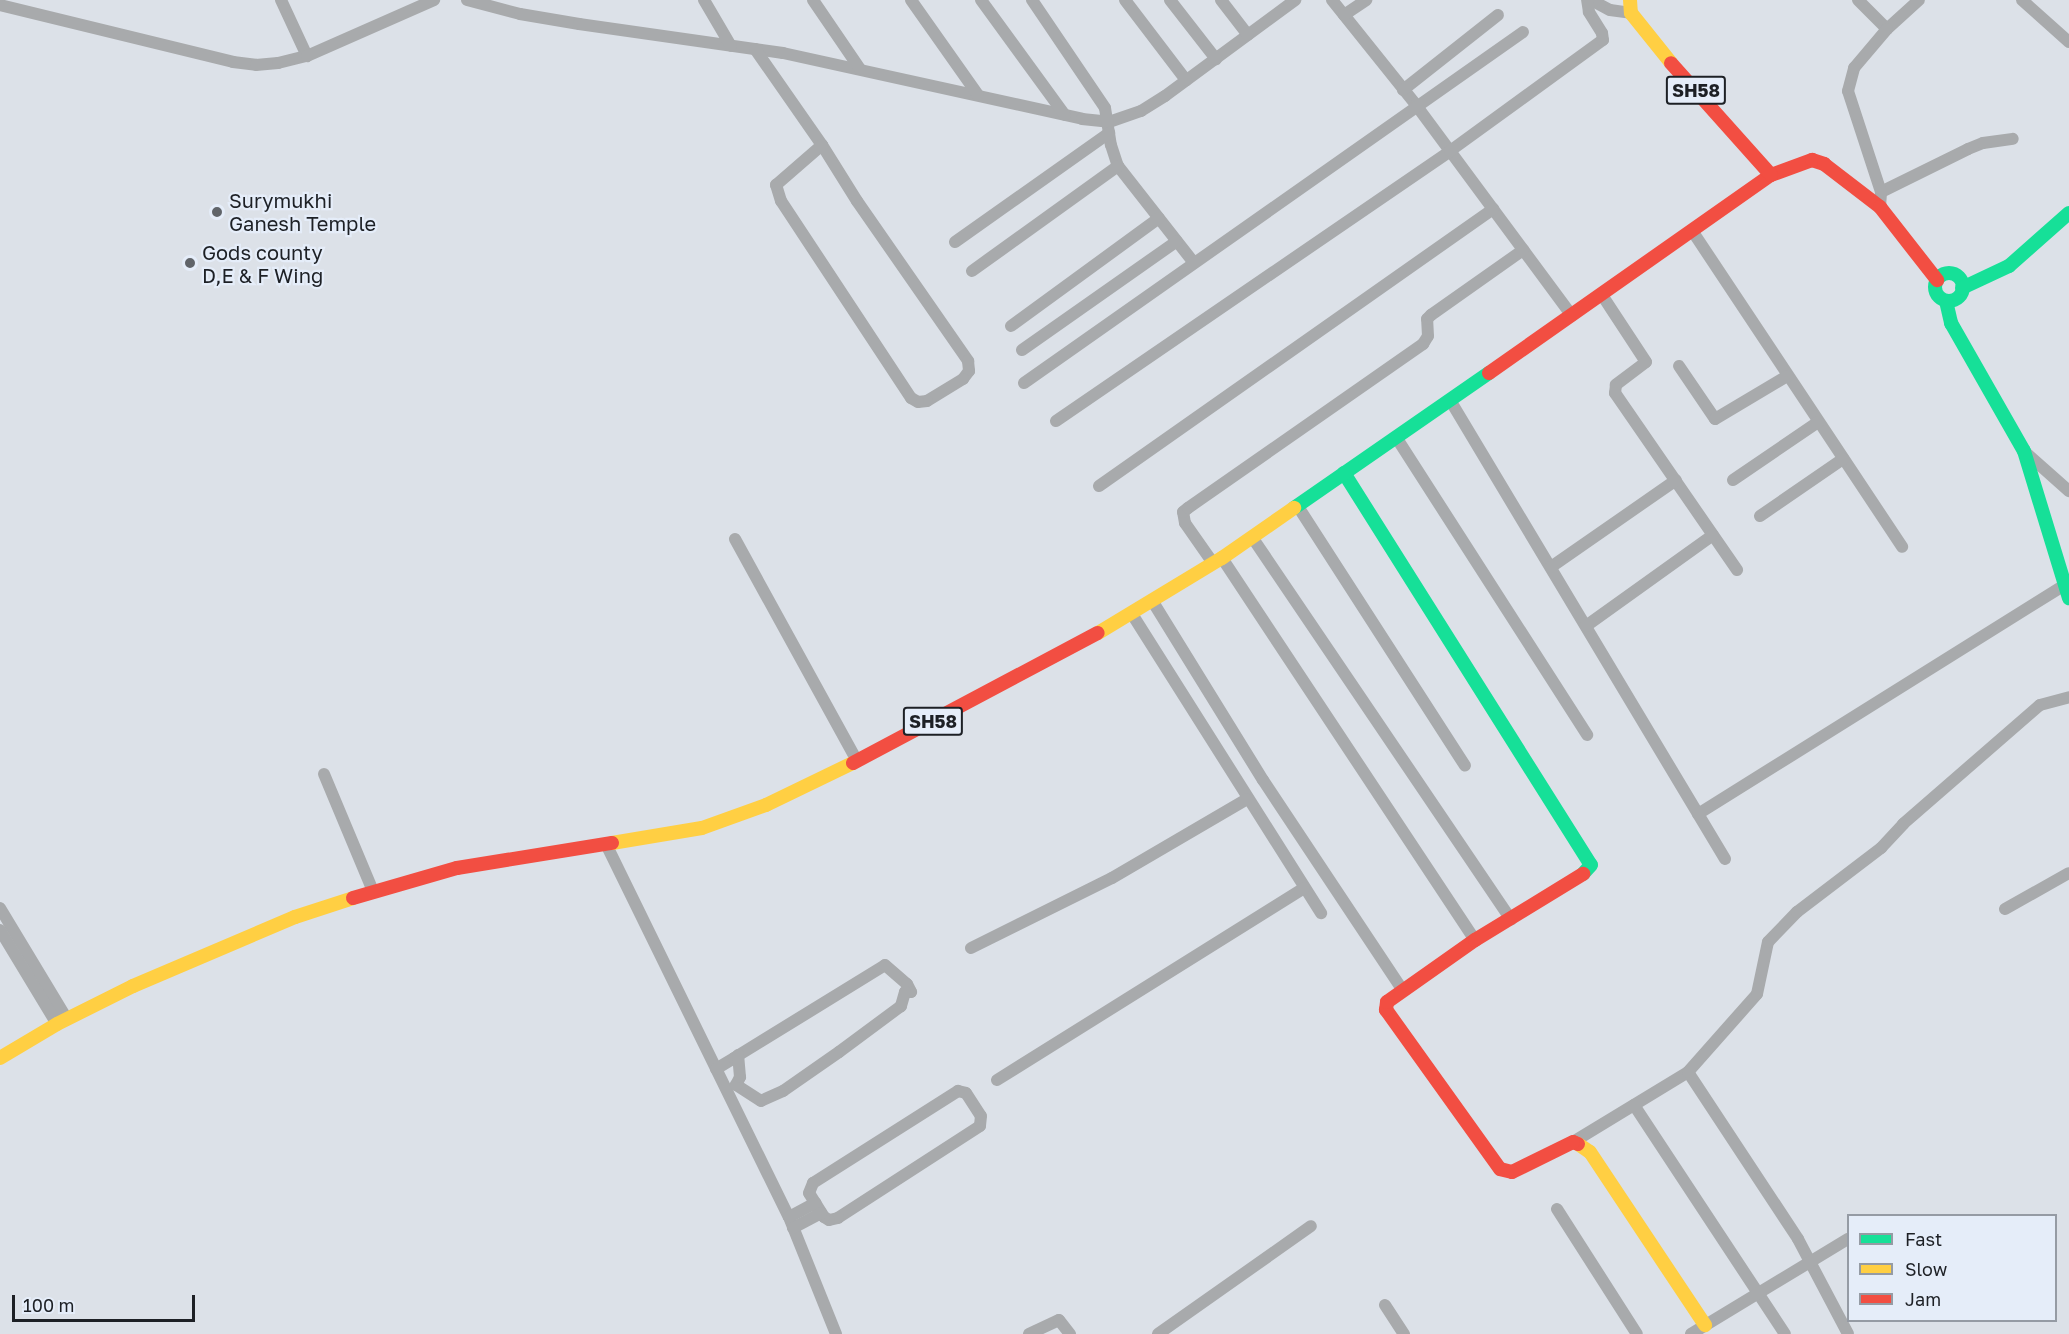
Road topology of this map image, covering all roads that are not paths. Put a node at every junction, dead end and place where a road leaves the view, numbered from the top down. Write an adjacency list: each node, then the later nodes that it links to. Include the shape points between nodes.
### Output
1 (281, 0): 29 (street)
2 (430, 0): 29 (street)
3 (704, 0): 27 (street)
4 (813, 0): 31 (street)
5 (912, 0): 34 (street)
6 (981, 0): 36 (street)
7 (1032, 0): 37 (street, via 1098,95)
8 (1125, 0): 32 (street)
9 (1170, 0): 30 (street)
10 (1221, 0): 25 (street)
11 (1295, 0): 25 (street)
12 (1332, 0): 21 (street)
13 (1366, 0): 21 (street)
14 (1589, 0): 20 (street, via 1610,10); 40 (street, via 1589,12 1603,40)
15 (1858, 0): 23 (street)
16 (1919, 0): 23 (street)
17 (2022, 0): 26 (street)
18 (474, 1): 27 (street, via 579,24)
19 (0, 5): 29 (street, via 233,62 256,65)
20 (1631, 7): 42 (main road, SH58, via 1644,32)
21 (1344, 15): 33 (street)
22 (1498, 15): 33 (street)
23 (1887, 29): 43 (street, via 1854,68 1848,91)
24 (1523, 32): 35 (street)
25 (1248, 35): 30 (street)
26 (2069, 42)
27 (731, 46): 28 (street)
28 (755, 49): 31 (street); 39 (street)
29 (307, 56)
30 (1216, 58): 32 (street)
31 (860, 69): 34 (street)
32 (1186, 80): 37 (street)
33 (1402, 90): 35 (street)
34 (978, 94): 36 (street)
35 (1416, 105): 40 (street); 52 (street)
36 (1065, 115): 37 (street)
37 (1109, 128): 41 (street); 50 (street)
38 (2013, 139): 43 (street, via 1968,149)
39 (822, 145): 39 (street, via 776,185 781,201 911,398 927,401 963,379 969,371 968,361)
40 (1450, 151): 45 (street); 65 (street)
41 (1118, 165): 46 (street); 53 (street)
42 (1771, 174): 44 (main road, via 1812,160 1838,173); 48 (main road, SH58)
43 (1881, 192): 44 (street)
44 (1880, 207): 54 (main road)
45 (1493, 209): 51 (street); 73 (street)
46 (1160, 218): 49 (street); 59 (street)
47 (2067, 218): 55 (main road, via 2009,266)
48 (1693, 232): 56 (main road, SH58); 62 (street)
49 (1177, 241): 52 (street); 60 (street)
50 (955, 242)
51 (1523, 250): 58 (street); 81 (street, via 1431,315 1423,344 1184,512 1185,523)
52 (1194, 263): 63 (street)
53 (972, 272)
54 (1937, 280): 55 (main road, via 1944,274 1953,274); 57 (main road, via 1936,293)
55 (1962, 288): 57 (main road, via 1958,297)
56 (1602, 295): 58 (main road, SH58); 71 (street, via 1646,362 1616,385 1616,393)
57 (1946, 301): 68 (main road, via 1951,323)
58 (1572, 316): 64 (main road, SH58)
59 (1011, 326)
60 (1022, 350)
61 (1679, 366): 62 (street, via 1715,419)
62 (1787, 376): 66 (street)
63 (1024, 383)
64 (1450, 400): 67 (main road, SH58); 82 (street)
65 (1056, 421)
66 (1818, 422): 69 (street); 72 (street)
67 (1396, 437): 70 (main road, SH58); 89 (street)
68 (2024, 451): 74 (street); 84 (main road)
69 (1843, 459): 76 (street); 80 (street)
70 (1344, 473): 75 (main road, SH58); 103 (main road, via 1589,858 1591,865 1587,871)
71 (1676, 480): 77 (street); 82 (street)
72 (1733, 480)
73 (1098, 486)
74 (2069, 491)
75 (1297, 505): 78 (main road, SH58); 91 (street)
76 (1760, 516)
77 (1713, 535): 83 (street); 87 (street)
78 (1252, 537): 81 (main road, SH58); 103 (street)
79 (735, 539): 90 (street)
80 (1902, 547)
81 (1217, 560): 85 (main road, SH58); 105 (street)
82 (1551, 567): 87 (street)
83 (1737, 570)
84 (2067, 591): 94 (street)
85 (1153, 602): 86 (main road, SH58); 107 (street, via 1263,780)
86 (1132, 614): 90 (main road, SH58); 93 (street)
87 (1586, 626): 94 (street)
88 (2069, 697): 112 (street, via 2040,705 1903,824 1881,848 1797,912 1768,942 1757,994)
89 (1587, 735)
90 (857, 761): 95 (main road, SH58, via 766,805 702,828)
91 (1465, 766)
92 (324, 774): 99 (street)
93 (1247, 799): 98 (street); 106 (street, via 1112,878)
94 (1698, 814): 96 (street)
95 (606, 844): 99 (main road, SH58, via 457,868); 111 (street)
96 (1725, 859)
97 (2069, 873): 101 (street)
98 (1304, 888): 102 (street); 113 (street)
99 (374, 891): 108 (main road, SH58, via 295,917 207,953)
100 (0, 908): 108 (street)
101 (2005, 909)
102 (1321, 914)
103 (1511, 919): 105 (main road)
104 (0, 930): 108 (street)
105 (1476, 940): 107 (main road)
106 (970, 948)
107 (1403, 991): 115 (main road, via 1387,1002 1386,1010 1500,1168 1512,1172)
108 (62, 1021): 110 (main road, SH58)
109 (738, 1055): 109 (street, via 740,1077 736,1085 761,1101 783,1091 839,1052 901,1006 905,992 911,992 887,964); 111 (street)
110 (0, 1058)
111 (716, 1069): 118 (street)
112 (1688, 1072): 114 (street); 121 (street, via 1768,1191)
113 (997, 1080)
114 (1634, 1105): 115 (street); 122 (street)
115 (1572, 1142): 124 (main road, via 1590,1152)
116 (818, 1208): 116 (street, via 809,1193 813,1183 958,1091 966,1094 982,1121 974,1131 838,1218 829,1220); 118 (street)
117 (1557, 1209): 130 (street)
118 (791, 1223): 125 (street)
119 (1311, 1226): 128 (street)
120 (1847, 1240): 121 (street)
121 (1809, 1261): 122 (street); 133 (street)
122 (1759, 1292): 124 (street); 132 (street)
123 (1386, 1305): 129 (street)
124 (1706, 1325): 131 (street)
125 (836, 1334)
126 (1029, 1334): 127 (street, via 1059,1320)
127 (1070, 1334)
128 (1158, 1334)
129 (1404, 1334)
130 (1637, 1334)
131 (1691, 1334)
132 (1785, 1334)
133 (1848, 1334)

